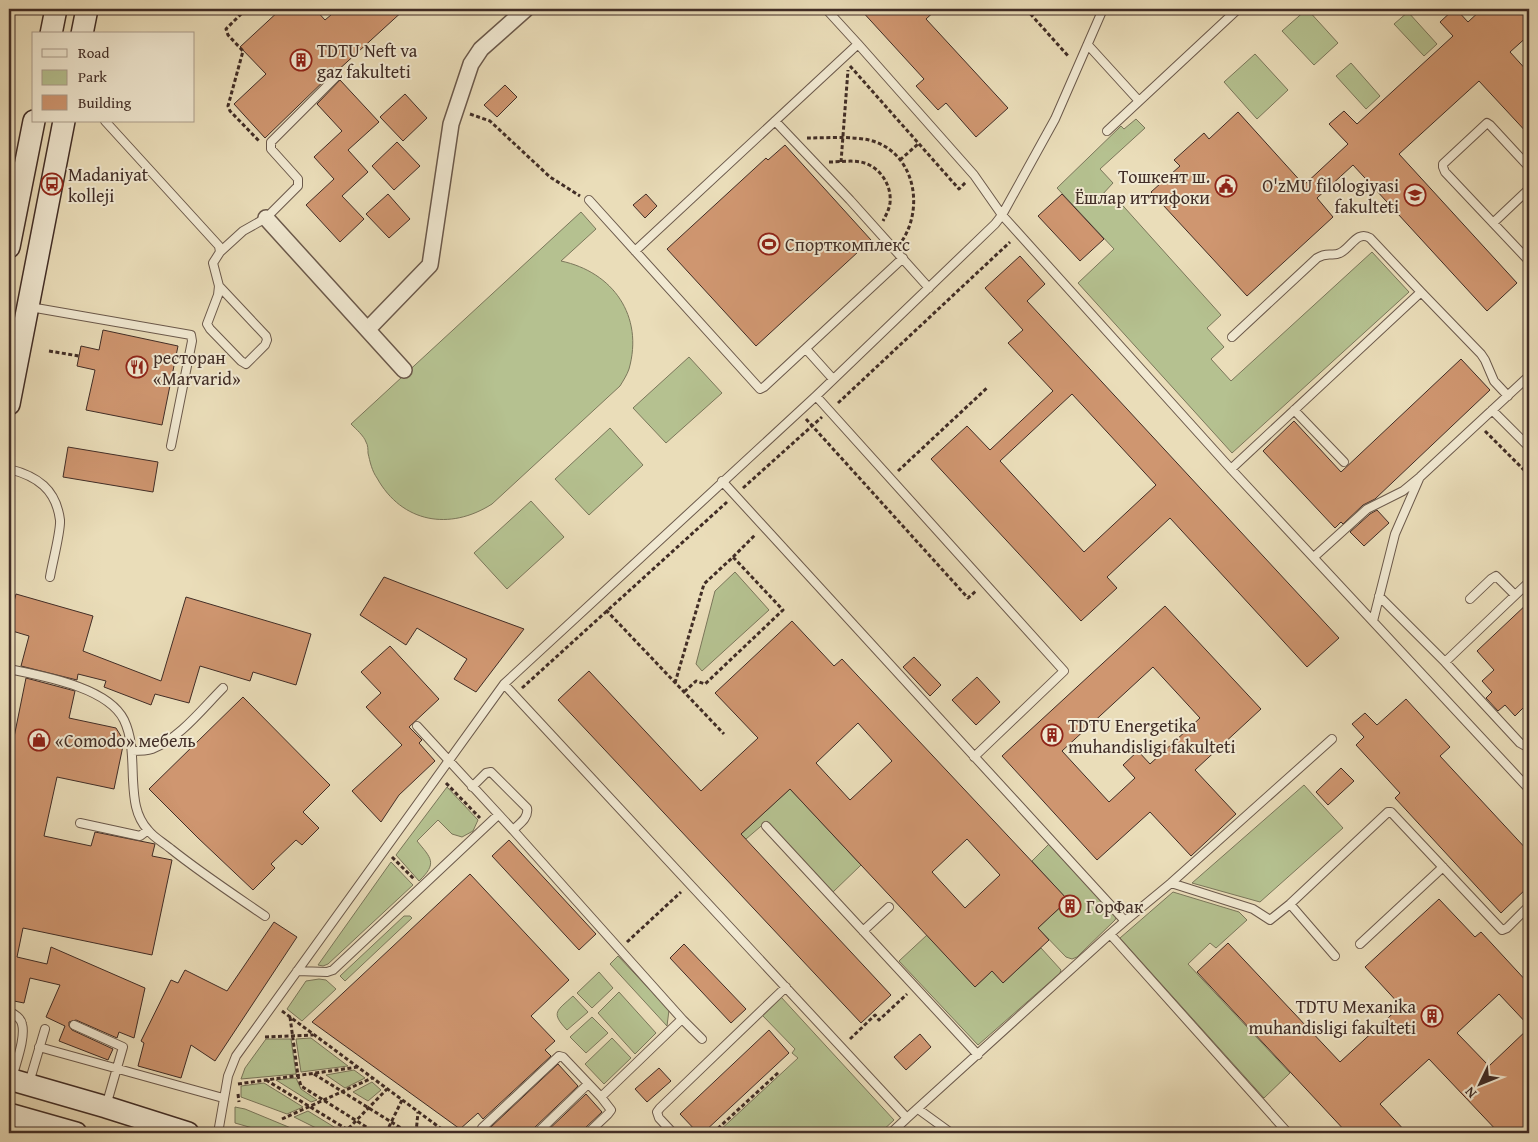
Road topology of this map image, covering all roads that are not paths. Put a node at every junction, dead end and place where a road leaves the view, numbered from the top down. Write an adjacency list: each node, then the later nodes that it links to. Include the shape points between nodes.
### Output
1 (56, 9): 7 (main road)
2 (87, 9): 8 (main road)
3 (526, 9): 33 (street, via 475,56 455,109 430,265)
4 (826, 9): 9 (lane)
5 (1103, 9): 10 (lane)
6 (1238, 9): 12 (lane)
7 (51, 32)
8 (82, 32)
9 (858, 44): 13 (lane); 21 (lane, via 974,175)
10 (1088, 45): 12 (lane); 21 (lane, via 1055,119)
11 (336, 78): 22 (lane, via 273,138 270,146 299,183)
12 (1140, 101): 17 (lane)
13 (775, 121): 26 (lane); 27 (lane)
14 (34, 122): 24 (main road)
15 (64, 122): 32 (main road)
16 (106, 122): 25 (lane, via 219,246)
17 (1107, 131)
18 (1529, 167): 23 (lane, via 1487,123 1443,164 1445,172)
19 (1529, 189): 23 (lane)
20 (590, 200): 26 (lane)
21 (1002, 215): 30 (lane); 48 (lane)
22 (266, 218): 25 (lane, via 244,231); 33 (street)
23 (1494, 223): 28 (lane)
24 (9, 247)
25 (220, 252): 29 (lane, via 213,262)
26 (635, 252): 35 (lane, via 758,388 764,387)
27 (903, 258): 30 (lane); 35 (lane)
28 (1529, 261)
29 (218, 286): 29 (lane, via 266,336 265,345 246,364 207,324 218,295)
30 (930, 288): 38 (lane)
31 (1422, 292): 34 (lane, via 1370,238 1360,236 1342,253 1323,254 1317,258); 40 (lane, via 1481,354 1494,381); 42 (lane)
32 (28, 307): 41 (main road); 44 (lane, via 191,336)
33 (368, 329): 36 (street)
34 (1232, 337)
35 (806, 349): 38 (lane)
36 (404, 370)
37 (1529, 376): 40 (lane)
38 (833, 379): 39 (lane)
39 (816, 396): 50 (lane); 66 (lane, via 1064,671)
40 (1508, 396): 43 (lane)
41 (9, 404)
42 (1294, 410): 46 (lane); 48 (lane)
43 (1492, 410): 45 (lane); 49 (lane)
44 (171, 446)
45 (1529, 447)
46 (1344, 462)
47 (9, 469): 52 (lane, via 41,482 54,498 60,521)
48 (1231, 469): 51 (lane)
49 (1420, 477): 51 (lane, via 1403,491 1367,509); 55 (lane, via 1397,528)
50 (722, 481): 60 (lane); 66 (lane)
51 (1314, 557): 57 (lane)
52 (50, 577)
53 (1529, 582): 54 (lane)
54 (1515, 595): 56 (lane, via 1496,576); 58 (lane)
55 (1379, 596): 57 (lane); 58 (lane)
56 (1470, 600)
57 (1373, 621): 69 (lane)
58 (1445, 662): 64 (lane)
59 (9, 669): 65 (lane, via 79,686 100,697 124,720)
60 (504, 684): 67 (lane); 87 (lane)
61 (222, 688): 65 (lane, via 166,741 150,750)
62 (417, 726): 67 (lane)
63 (1332, 739): 76 (lane)
64 (1529, 748)
65 (132, 751): 73 (lane, via 134,798)
66 (974, 757): 81 (lane)
67 (448, 761): 68 (lane); 86 (lane)
68 (472, 787): 70 (lane); 74 (lane, via 491,772 527,808 526,818)
69 (1529, 789)
70 (498, 815): 74 (lane); 86 (lane, via 333,970)
71 (80, 823): 73 (lane, via 140,836)
72 (766, 826): 82 (lane)
73 (148, 830): 80 (lane)
74 (513, 830): 89 (lane)
75 (1443, 867): 77 (lane, via 1394,814 1388,812); 79 (lane, via 1502,930); 84 (lane)
76 (1171, 883): 77 (lane, via 1253,909 1267,920); 81 (lane)
77 (1290, 904): 85 (lane)
78 (889, 907): 82 (lane)
79 (1528, 909)
80 (265, 916)
81 (1125, 921): 83 (lane)
82 (863, 931): 94 (lane)
83 (1110, 934): 94 (lane); 113 (lane)
84 (1360, 944)
85 (1335, 956)
86 (298, 971): 99 (lane, via 236,1056)
87 (786, 987): 103 (lane); 110 (lane, via 660,1108 657,1112 659,1118)
88 (9, 1011): 96 (lane, via 22,1023)
89 (682, 1019): 92 (lane); 98 (lane)
90 (74, 1025): 95 (lane, via 123,1047)
91 (45, 1029): 93 (lane)
92 (702, 1039)
93 (40, 1047): 95 (lane); 96 (lane)
94 (978, 1055): 101 (lane)
95 (117, 1069): 99 (lane); 100 (lane)
96 (16, 1081): 100 (main road)
97 (588, 1084): 98 (lane); 107 (lane, via 559,1056 482,1128); 108 (lane)
98 (601, 1097): 109 (lane, via 610,1110)
99 (223, 1098): 106 (lane)
100 (106, 1107): 105 (main road)
101 (918, 1108): 103 (lane); 112 (lane)
102 (9, 1114): 104 (main road)
103 (906, 1118): 111 (lane)
104 (76, 1133)
105 (188, 1133)
106 (218, 1133)
107 (481, 1133)
108 (537, 1133)
109 (588, 1133)
110 (673, 1133)
111 (891, 1133)
112 (951, 1133)
113 (1288, 1133)

